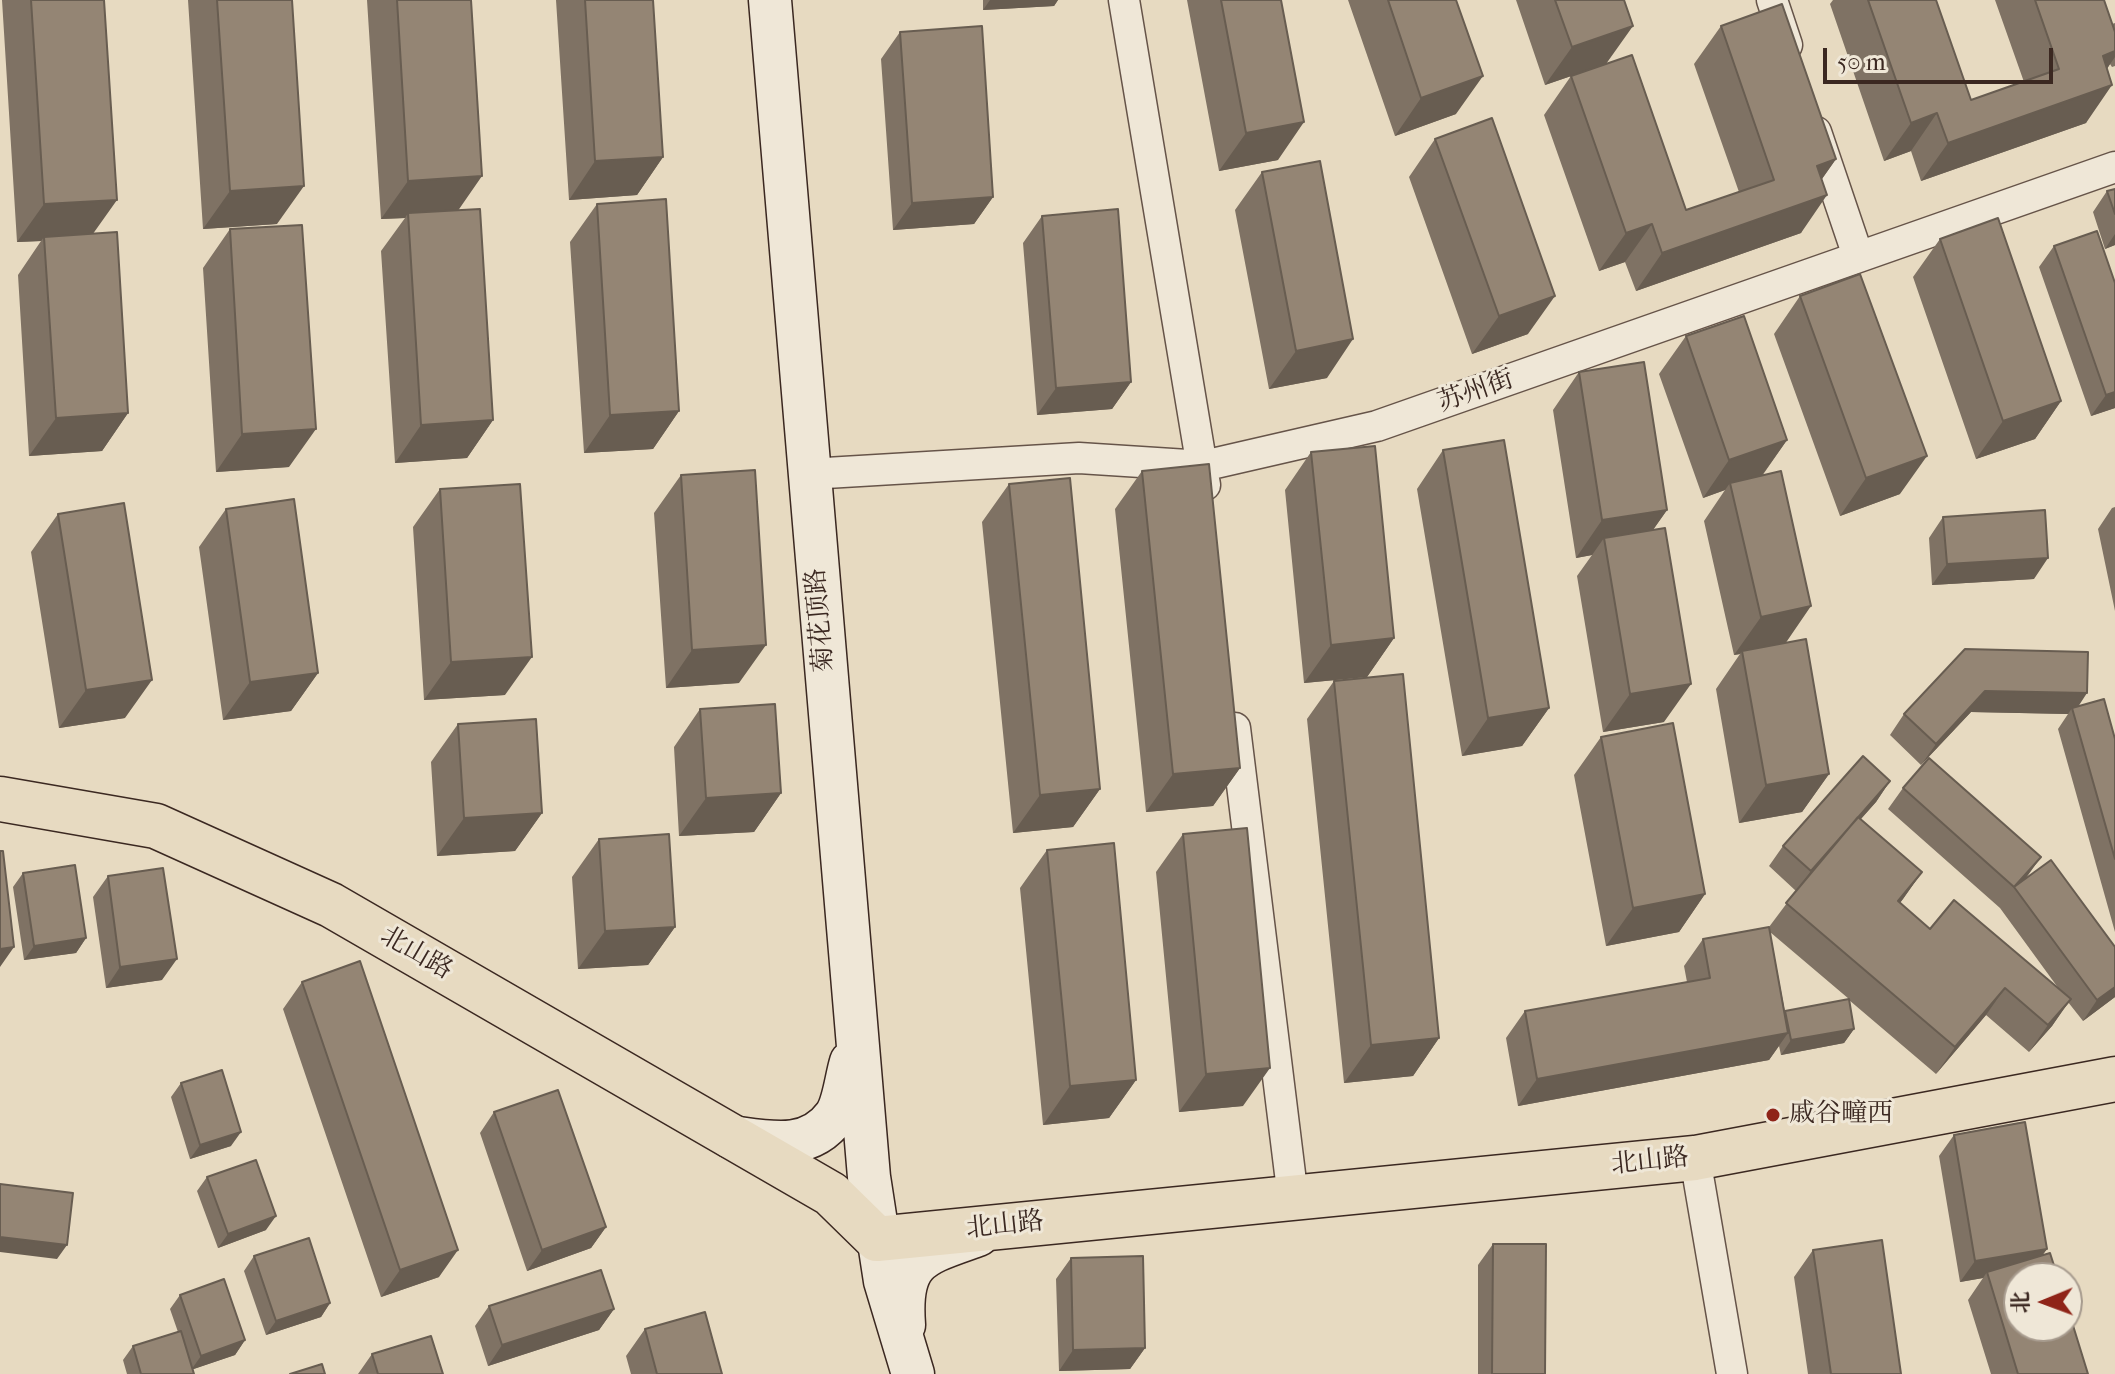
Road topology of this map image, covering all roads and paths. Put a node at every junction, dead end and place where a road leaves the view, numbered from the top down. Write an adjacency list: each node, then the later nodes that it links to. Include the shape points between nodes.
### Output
1 (770, 0): 9 (street, 菊花顶路)
2 (1124, 0): 8 (street)
3 (1772, 0): 4 (street)
4 (1797, 75)
5 (1807, 105): 7 (street)
6 (2115, 167): 7 (street, 苏州街)
7 (1858, 256): 8 (street, 苏州街, via 1377,426)
8 (1203, 466): 9 (street, 苏州街, via 1079,458); 10 (street)
9 (809, 474): 13 (street, 菊花顶路)
10 (1208, 512)
11 (1231, 699): 17 (street)
12 (0, 799): 15 (main road, 北山路, via 156,826 331,905)
13 (857, 1038): 15 (street, via 836,1115 815,1135 789,1144); 19 (street, 菊花顶路)
14 (2115, 1079): 16 (main road, 北山路)
15 (731, 1137): 19 (main road, 北山路, via 831,1194)
16 (1695, 1158): 17 (main road, 北山路); 21 (street)
17 (1293, 1198): 18 (main road, 北山路)
18 (1002, 1227): 19 (main road, 北山路); 20 (street, via 927,1253 911,1272 901,1291)
19 (877, 1239): 20 (street, 菊花顶路)
20 (910, 1362)
21 (1732, 1374)

